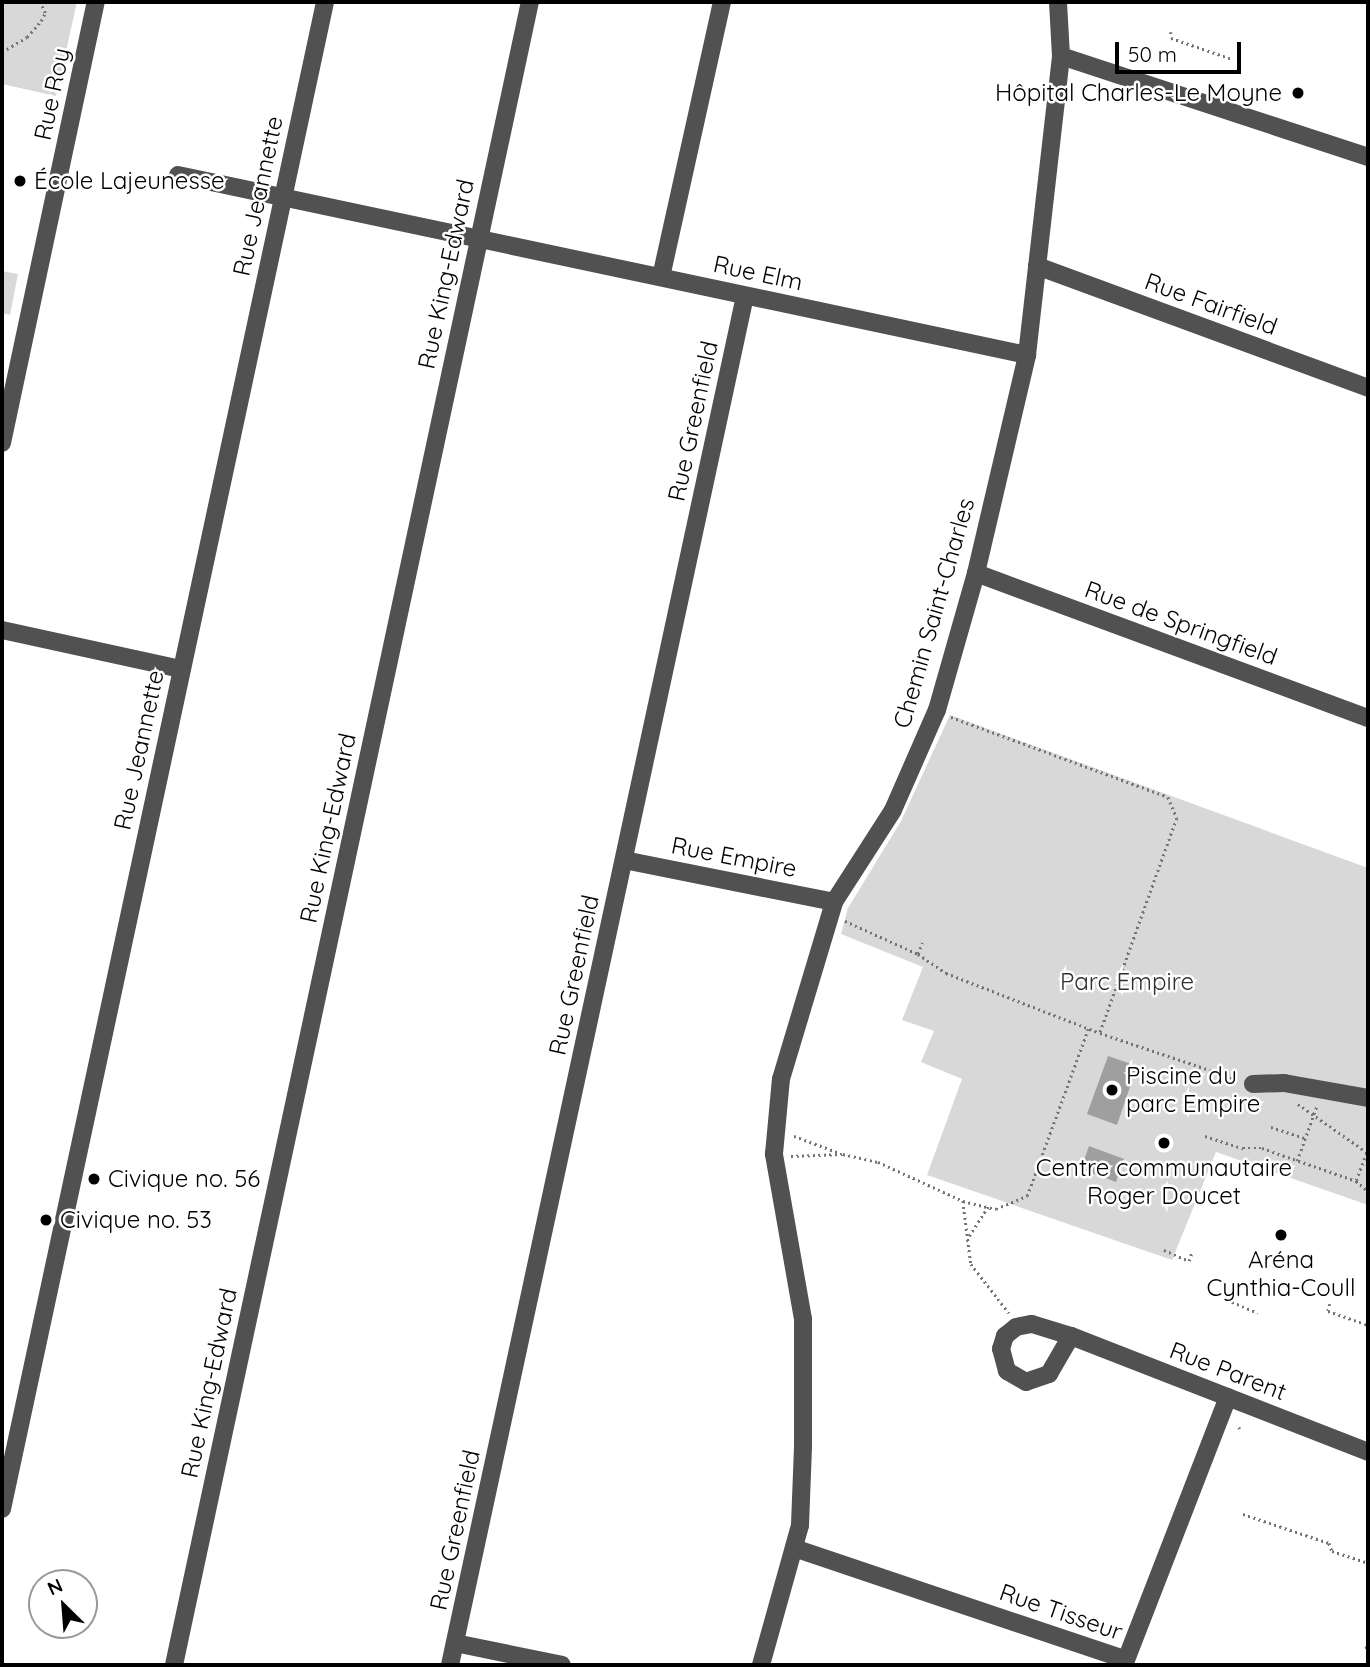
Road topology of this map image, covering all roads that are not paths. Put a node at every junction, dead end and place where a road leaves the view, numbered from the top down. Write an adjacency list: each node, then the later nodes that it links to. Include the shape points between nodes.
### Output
1 (96, 2): 16 (street, Rue Roy)
2 (325, 2): 9 (street, Rue Jeannette)
3 (530, 2): 10 (street, Rue King-Edward)
4 (722, 2): 12 (street)
5 (1058, 2): 6 (street, Chemin Saint-Charles)
6 (1061, 57): 7 (street); 11 (street, Chemin Saint-Charles)
7 (1368, 157)
8 (178, 175): 9 (street, Rue Elm)
9 (283, 196): 10 (street, Rue Elm); 19 (street, Rue Jeannette)
10 (479, 240): 12 (street, Rue Elm); 31 (street, Rue King-Edward)
11 (1037, 266): 14 (street, Chemin Saint-Charles); 15 (street, Rue Fairfield)
12 (661, 277): 13 (street, Rue Elm)
13 (745, 296): 14 (street, Rue Elm); 21 (street, Rue Greenfield)
14 (1027, 355): 17 (street, Chemin Saint-Charles)
15 (1368, 388)
16 (2, 443)
17 (976, 573): 20 (street, Rue de Springfield); 22 (street, Chemin Saint-Charles, via 932,722 893,810)
18 (2, 630): 19 (street)
19 (181, 669): 28 (street, Rue Jeannette)
20 (1368, 718)
21 (624, 860): 22 (street, Rue Empire); 30 (street, Rue Greenfield)
22 (834, 902): 29 (street, Chemin Saint-Charles, via 775,1113 774,1154 803,1319 800,1525)
23 (1254, 1084): 24 (street, via 1284,1083)
24 (1368, 1098)
25 (1071, 1336): 25 (street, Rue Parent, via 1049,1374 1026,1382 1007,1371 1001,1349 1004,1336 1021,1326 1032,1324); 26 (street, Rue Parent)
26 (1228, 1397): 27 (street, Rue Parent); 29 (street, Rue Tisseur, via 1126,1660)
27 (1368, 1452)
28 (2, 1509)
29 (793, 1548): 34 (street, Chemin Saint-Charles)
30 (455, 1643): 32 (street, Rue Greenfield); 33 (street)
31 (174, 1665)
32 (450, 1665)
33 (562, 1665)
34 (761, 1665)

